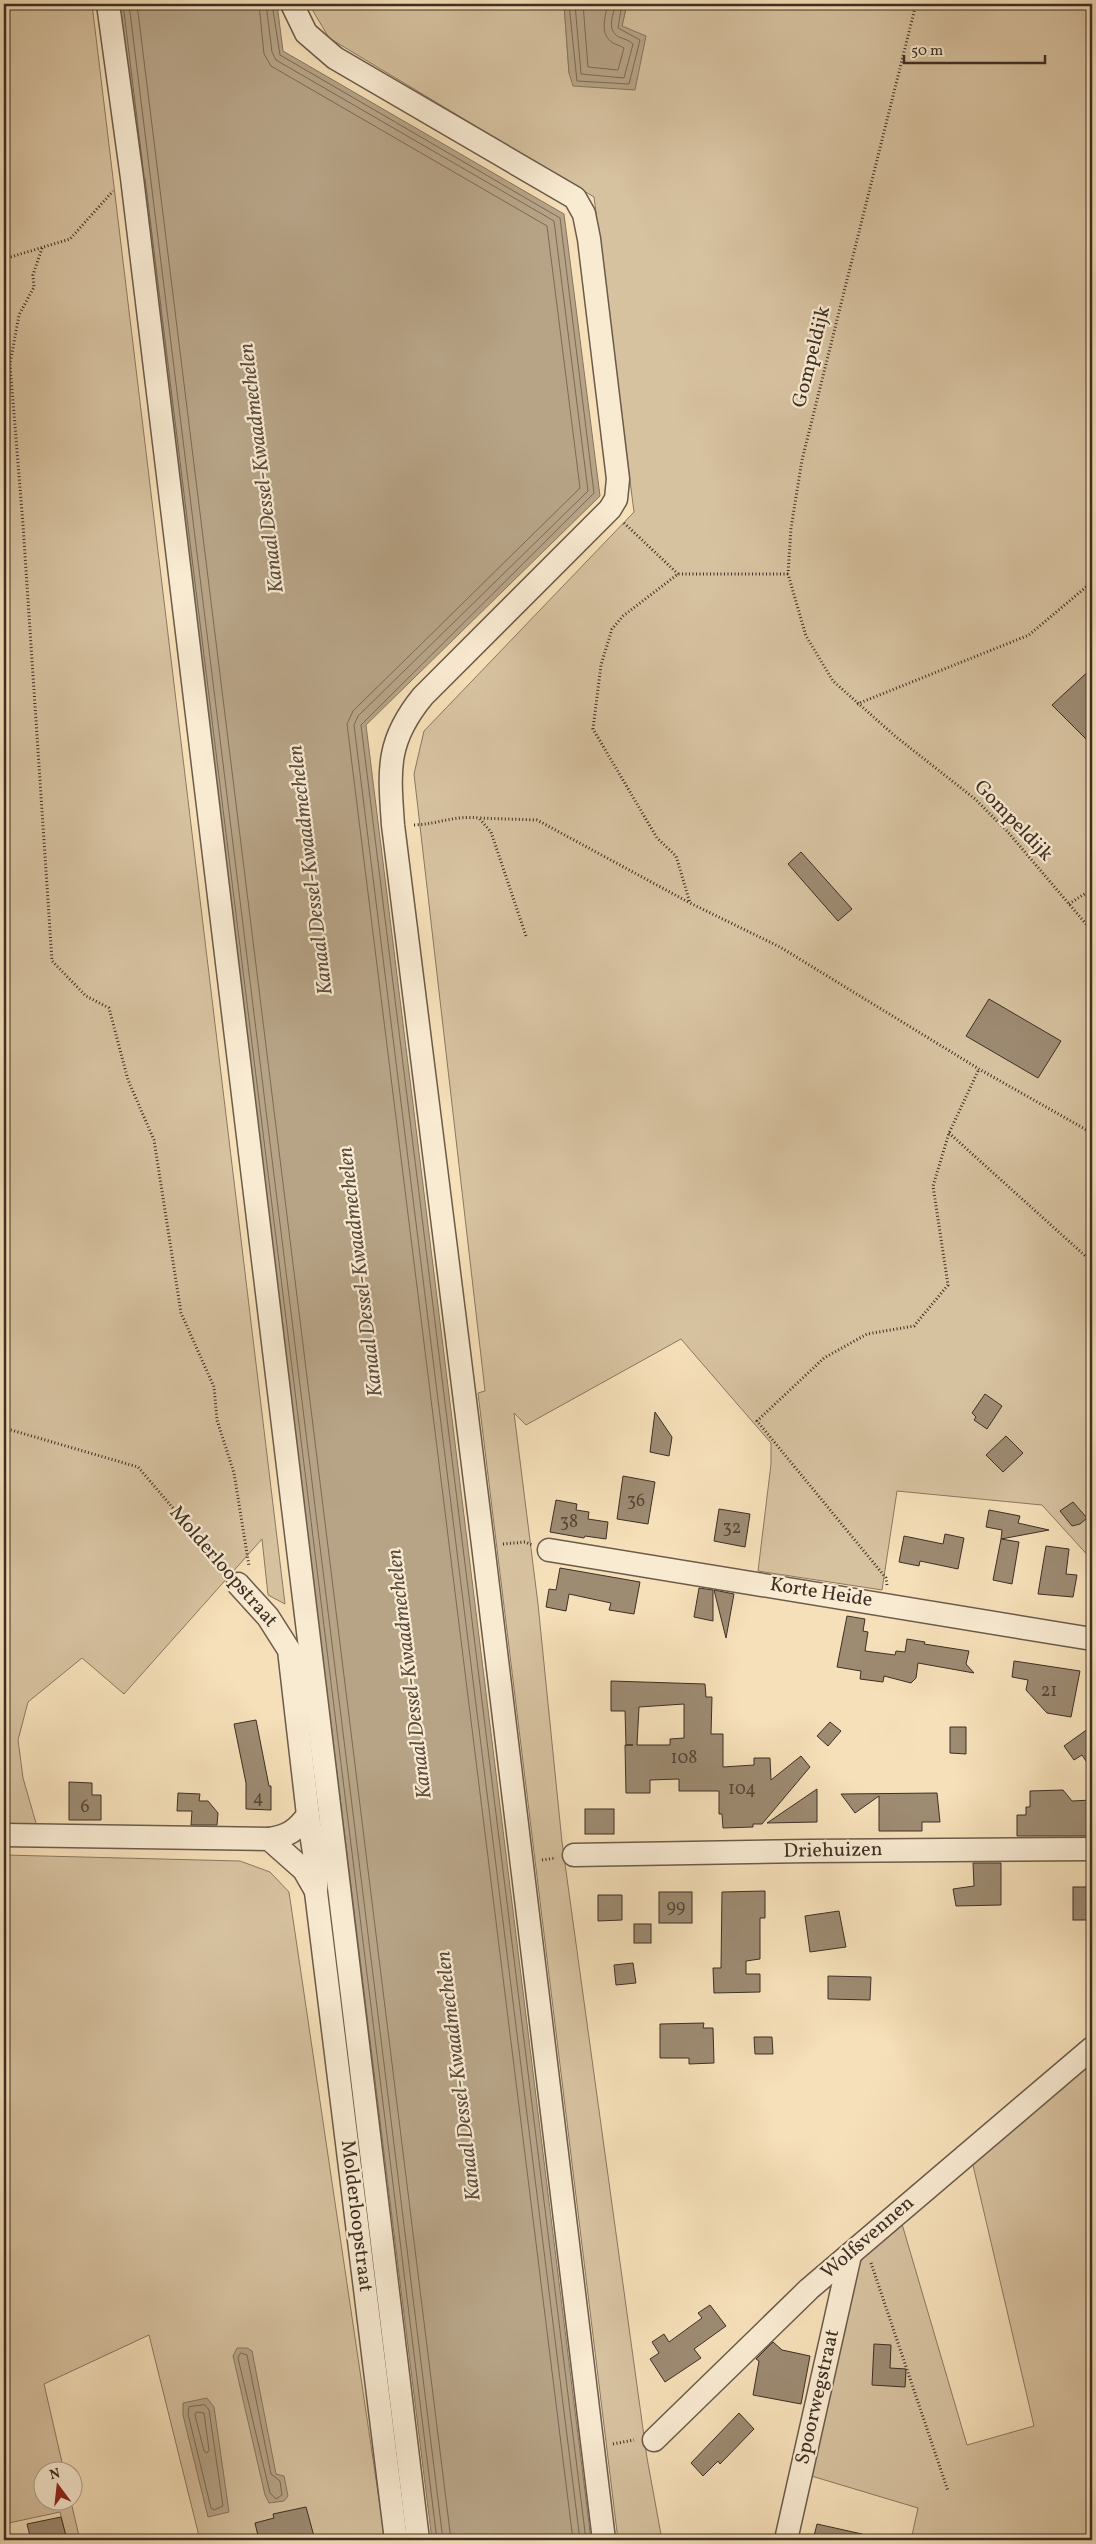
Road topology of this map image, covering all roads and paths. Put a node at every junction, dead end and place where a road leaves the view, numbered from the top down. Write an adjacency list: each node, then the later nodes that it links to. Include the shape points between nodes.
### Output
1 (108, 4): 4 (street)
2 (292, 4): 7 (street, via 306,33 335,58 575,198 584,214 589,239 618,480 616,499)
3 (916, 4): 9 (path, Gompeldijk, via 802,460 791,528)
4 (132, 178): 5 (path, via 109,193 70,239); 43 (street)
5 (42, 248): 6 (path); 27 (path, via 33,275 34,287 19,316 10,364 52,961 86,996 109,1008 128,1080 154,1140 182,1313 214,1387 217,1420 234,1473)
6 (4, 259)
7 (610, 509): 8 (path); 13 (street, via 408,715 394,743 390,761)
8 (678, 574): 9 (path); 15 (path, via 623,616 612,629 601,665 593,729 658,838 676,856)
9 (788, 574): 11 (path, Gompeldijk, via 806,636 833,681)
10 (1092, 582): 11 (path, via 1029,635)
11 (857, 704): 16 (path, Gompeldijk, via 975,799)
12 (479, 818): 13 (path, via 461,816 434,824); 15 (path, via 537,820); 18 (path, via 491,832)
13 (392, 825): 24 (street)
14 (1092, 890): 16 (path)
15 (690, 904): 19 (path, via 780,947)
16 (1069, 904): 17 (path, Gompeldijk)
17 (1092, 931)
18 (526, 936)
19 (979, 1069): 20 (path); 21 (path)
20 (949, 1133): 22 (path); 28 (path, via 933,1186 948,1285 914,1326 867,1334 824,1358 757,1421 886,1578)
21 (1092, 1134)
22 (1092, 1262)
23 (4, 1428): 26 (path, Molderloopstraat, via 138,1467)
24 (483, 1545): 25 (path, via 524,1542); 35 (street)
25 (549, 1550): 28 (street, Korte Heide)
26 (238, 1584): 27 (street, Molderloopstraat)
27 (254, 1602): 30 (street, Molderloopstraat, via 289,1650)
28 (892, 1605): 29 (street, Korte Heide)
29 (1092, 1638)
30 (308, 1815): 32 (street, via 292,1833); 36 (street, Molderloopstraat, via 317,1871)
31 (4, 1835): 32 (street)
32 (269, 1839): 36 (street, Molderloopstraat, via 304,1870)
33 (1092, 1849): 34 (street, Driehuizen)
34 (574, 1855): 35 (path)
35 (520, 1863): 40 (street)
36 (316, 1892): 42 (street, Molderloopstraat)
37 (1092, 2048): 38 (street, Wolfsvennen)
38 (857, 2248): 39 (street, Wolfsvennen, via 809,2289); 41 (path); 45 (street, Spoorwegstraat)
39 (654, 2440): 40 (path, via 648,2438)
40 (592, 2447): 44 (street)
41 (948, 2492)
42 (396, 2540)
43 (418, 2540)
44 (604, 2540)
45 (786, 2540)

